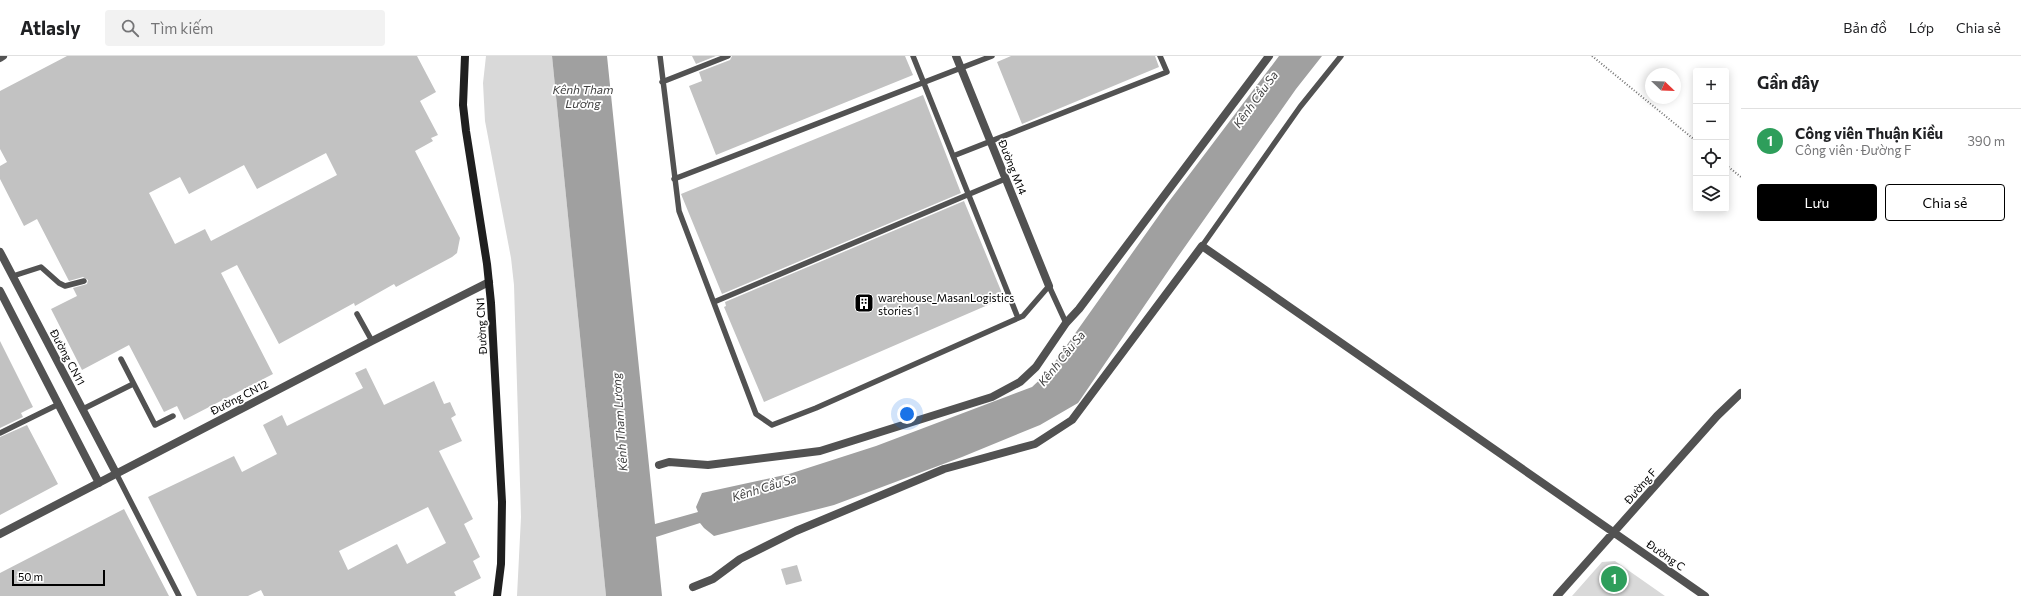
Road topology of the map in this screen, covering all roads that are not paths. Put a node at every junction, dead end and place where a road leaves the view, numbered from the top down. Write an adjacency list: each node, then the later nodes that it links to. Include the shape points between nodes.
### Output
1 (3, 56): 11 (street)
2 (465, 56): 24 (street, Đường CN1, via 465,124)
3 (660, 56): 13 (lane)
4 (728, 56): 13 (lane)
5 (913, 56): 14 (lane)
6 (956, 56): 12 (street, Đường M14)
7 (992, 56): 12 (lane)
8 (1161, 56): 15 (lane, via 1167,72)
9 (1270, 56): 30 (street)
10 (1341, 56): 20 (lane, via 1300,107)
11 (0, 58)
12 (961, 69): 14 (lane); 15 (street, Đường M14)
13 (662, 82): 17 (lane)
14 (923, 83): 16 (lane); 17 (lane)
15 (991, 142): 16 (lane); 18 (street, Đường M14)
16 (954, 156): 19 (lane)
17 (674, 179): 27 (lane, via 679,211)
18 (1005, 179): 19 (lane); 25 (street, Đường M14)
19 (970, 194): 27 (lane); 29 (lane)
20 (1202, 246): 43 (street, Đường C); 44 (street, via 1072,420 1035,444 944,469 796,531 740,559 713,579)
21 (0, 252): 22 (street, Đường CN11)
22 (13, 276): 23 (lane, via 41,266 65,286); 36 (street, Đường CN11)
23 (84, 281)
24 (489, 282): 31 (street, Đường CN12); 46 (street, Đường CN1, via 502,502 501,564)
25 (1049, 286): 29 (lane, via 1023,316); 30 (lane)
26 (1, 295): 35 (street)
27 (714, 302): 29 (lane, via 756,414 772,425)
28 (357, 314): 31 (lane)
29 (1018, 318)
30 (1066, 323): 39 (street, via 1036,367 1020,382 992,397 820,451 708,465 669,462)
31 (372, 341): 40 (street, Đường CN12)
32 (121, 359): 33 (lane)
33 (133, 384): 36 (lane); 37 (lane, via 155,425)
34 (1741, 393): 43 (street, Đường F, via 1717,416)
35 (59, 404): 38 (lane); 41 (street)
36 (82, 409): 40 (street, Đường CN11)
37 (173, 416)
38 (0, 434)
39 (659, 465)
40 (116, 474): 41 (street, Đường CN12); 45 (lane)
41 (99, 483): 42 (street, Đường CN12)
42 (0, 534)
43 (1613, 534): 47 (street, Đường F); 48 (street, Đường C, via 1648,555)
44 (693, 587)
45 (179, 596)
46 (497, 596)
47 (1557, 596)
48 (1705, 596)

